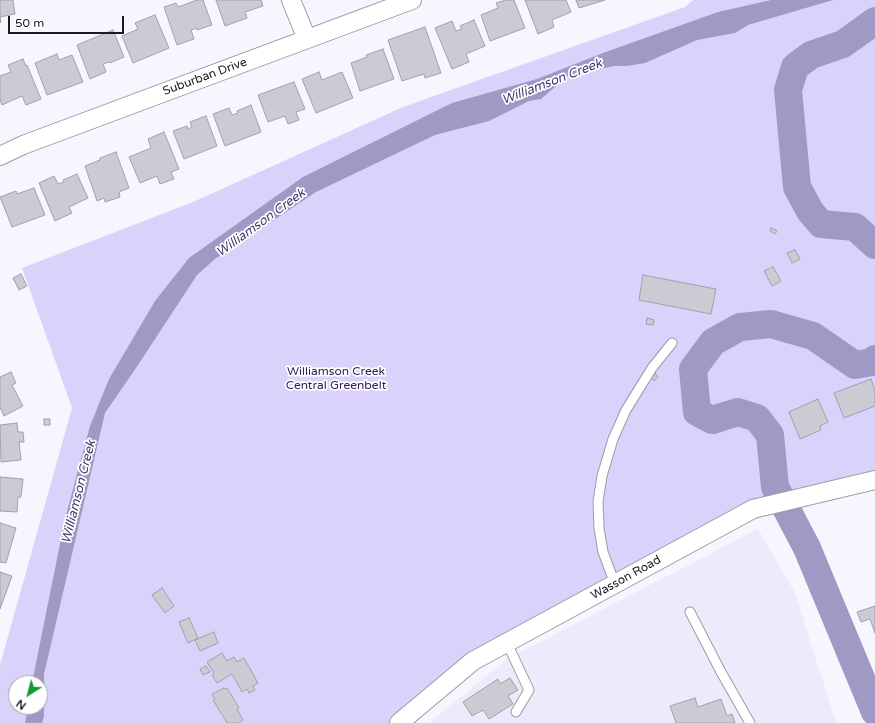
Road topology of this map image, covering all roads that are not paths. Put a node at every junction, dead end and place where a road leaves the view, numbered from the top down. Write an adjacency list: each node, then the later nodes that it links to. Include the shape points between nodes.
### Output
1 (291, 0): 3 (street)
2 (412, 0): 3 (street, Suburban Drive)
3 (307, 39): 4 (street, Suburban Drive, via 23,145)
4 (0, 156)
5 (672, 343): 7 (lane, via 652,368 626,410 613,439 602,476 598,501 599,528 603,552)
6 (875, 480): 7 (street, Wasson Road, via 753,509)
7 (615, 584): 9 (street, Wasson Road)
8 (690, 612): 12 (lane)
9 (507, 643): 10 (lane, via 529,690); 11 (street, Wasson Road, via 473,661)
10 (516, 712)
11 (399, 723)
12 (750, 723)

